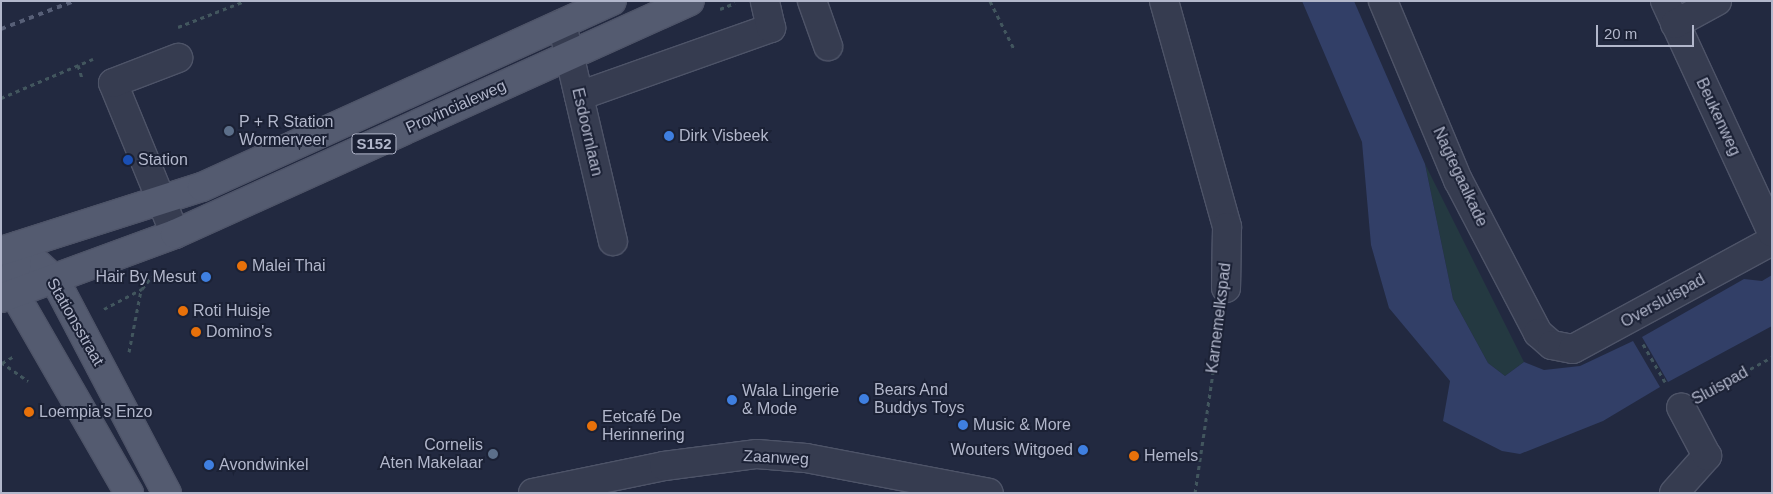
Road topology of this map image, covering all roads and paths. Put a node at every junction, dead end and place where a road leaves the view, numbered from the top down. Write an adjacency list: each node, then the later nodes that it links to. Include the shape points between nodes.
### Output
1 (612, 1): 10 (main road, Provincialeweg / S152)
2 (690, 1): 13 (main road, Provincialeweg / S152)
3 (765, 1): 15 (street, via 771,28)
4 (812, 1): 11 (street)
5 (990, 1): 12 (path)
6 (1164, 1): 23 (street, Karnemelkspad, via 1227,227)
7 (1383, 1): 26 (street, Nagtegaalkade, via 1458,180 1538,332)
8 (1717, 1): 9 (street)
9 (1670, 12): 17 (street, Beukenweg)
10 (562, 24): 13 (street, Esdoornlaan); 16 (main road, Provincialeweg / S152, via 202,188)
11 (828, 46)
12 (1014, 49)
13 (570, 56): 15 (street, Esdoornlaan); 18 (main road, Provincialeweg / S152)
14 (178, 58): 16 (street, via 128,77 159,157)
15 (579, 96): 19 (street, Esdoornlaan)
16 (156, 187): 18 (street); 21 (main road, Provincialeweg / S152)
17 (1772, 233)
18 (175, 234): 22 (main road, Provincialeweg / S152)
19 (613, 241)
20 (1772, 241): 26 (street, Oversluispad, via 1573,349)
21 (10, 248): 22 (main road, Stationsstraat); 24 (main road)
22 (55, 280): 24 (main road, S152); 31 (main road, Stationsstraat)
23 (1226, 288): 34 (path, Karnemelkspad)
24 (8, 296): 30 (main road)
25 (1638, 336): 28 (path)
26 (1552, 345)
27 (1772, 357): 28 (path, Sluispad)
28 (1674, 398): 29 (street, Sluispad, via 1707,456)
29 (1684, 489)
30 (129, 493)
31 (167, 493)
32 (533, 493): 33 (street, Zaanweg, via 664,466 757,454 806,458)
33 (989, 493)
34 (1195, 493)

